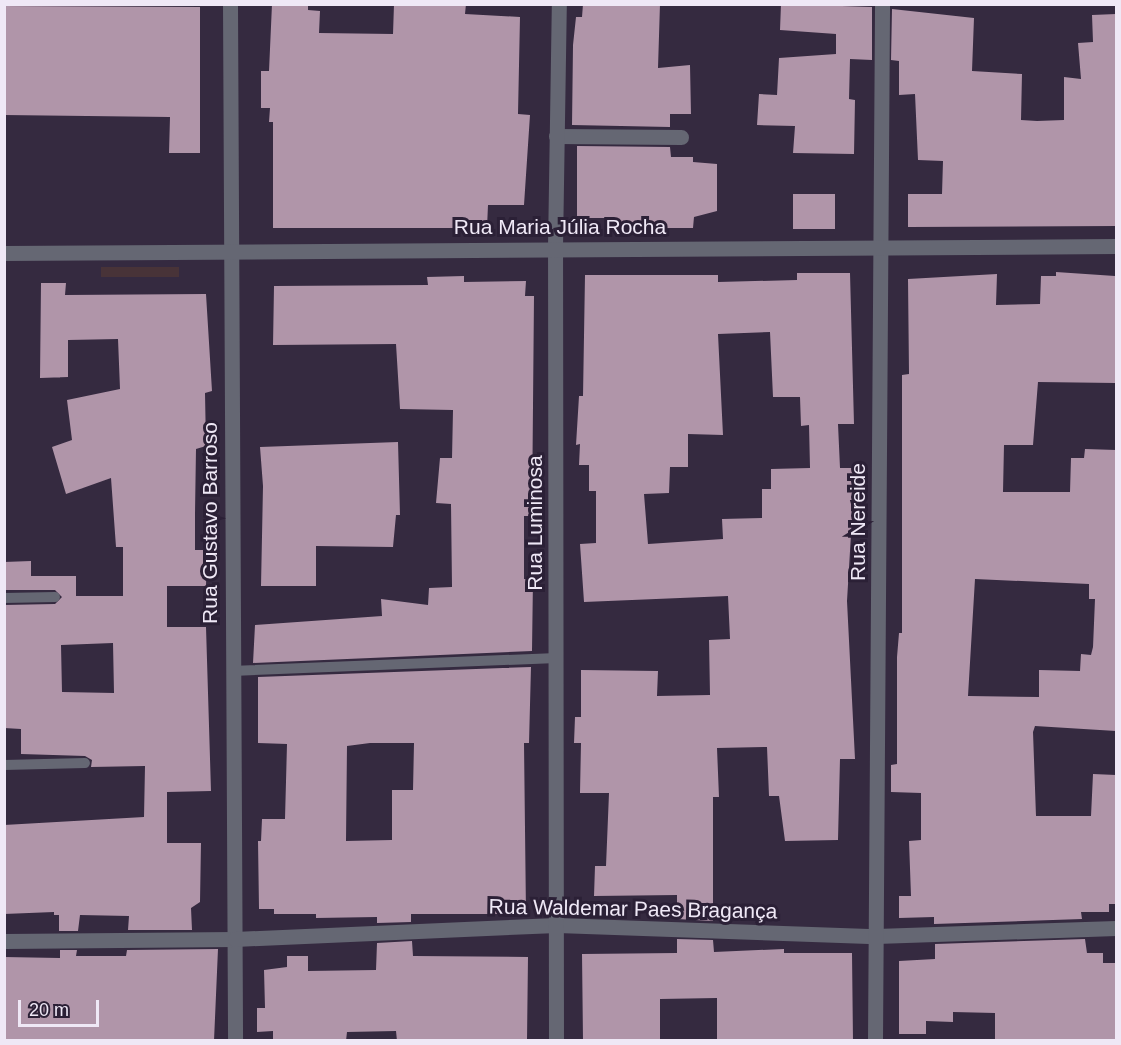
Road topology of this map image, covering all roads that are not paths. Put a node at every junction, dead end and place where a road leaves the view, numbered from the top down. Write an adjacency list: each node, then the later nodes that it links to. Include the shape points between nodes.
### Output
1 (230, 4): 9 (street, Rua Gustavo Barroso)
2 (559, 4): 4 (street, Rua Luminosa)
3 (882, 4): 7 (street, Rua Nereide)
4 (556, 136): 5 (street); 8 (street, Rua Luminosa)
5 (681, 137)
6 (1116, 246): 7 (street, Rua Maria Júlia Rocha)
7 (880, 247): 8 (street, Rua Maria Júlia Rocha); 19 (street, Rua Nereide)
8 (555, 248): 9 (street, Rua Maria Júlia Rocha); 13 (street, Rua Luminosa)
9 (229, 249): 10 (street, Rua Maria Júlia Rocha); 14 (street, Rua Gustavo Barroso)
10 (4, 253)
11 (55, 597): 12 (lane)
12 (4, 598)
13 (557, 658): 14 (lane); 17 (street, Rua Luminosa)
14 (232, 671): 20 (street, Rua Gustavo Barroso)
15 (85, 763): 16 (lane)
16 (4, 765)
17 (557, 925): 19 (street, Rua Waldemar Paes Bragança); 20 (street, Rua Waldemar Paes Bragança); 23 (street, Rua Luminosa)
18 (1116, 928): 19 (street, Rua Waldemar Paes Bragança)
19 (876, 936): 24 (street, Rua Nereide)
20 (235, 939): 21 (street, Rua Waldemar Paes Bragança); 22 (street, Rua Gustavo Barroso)
21 (4, 941)
22 (235, 1041)
23 (556, 1041)
24 (875, 1041)

